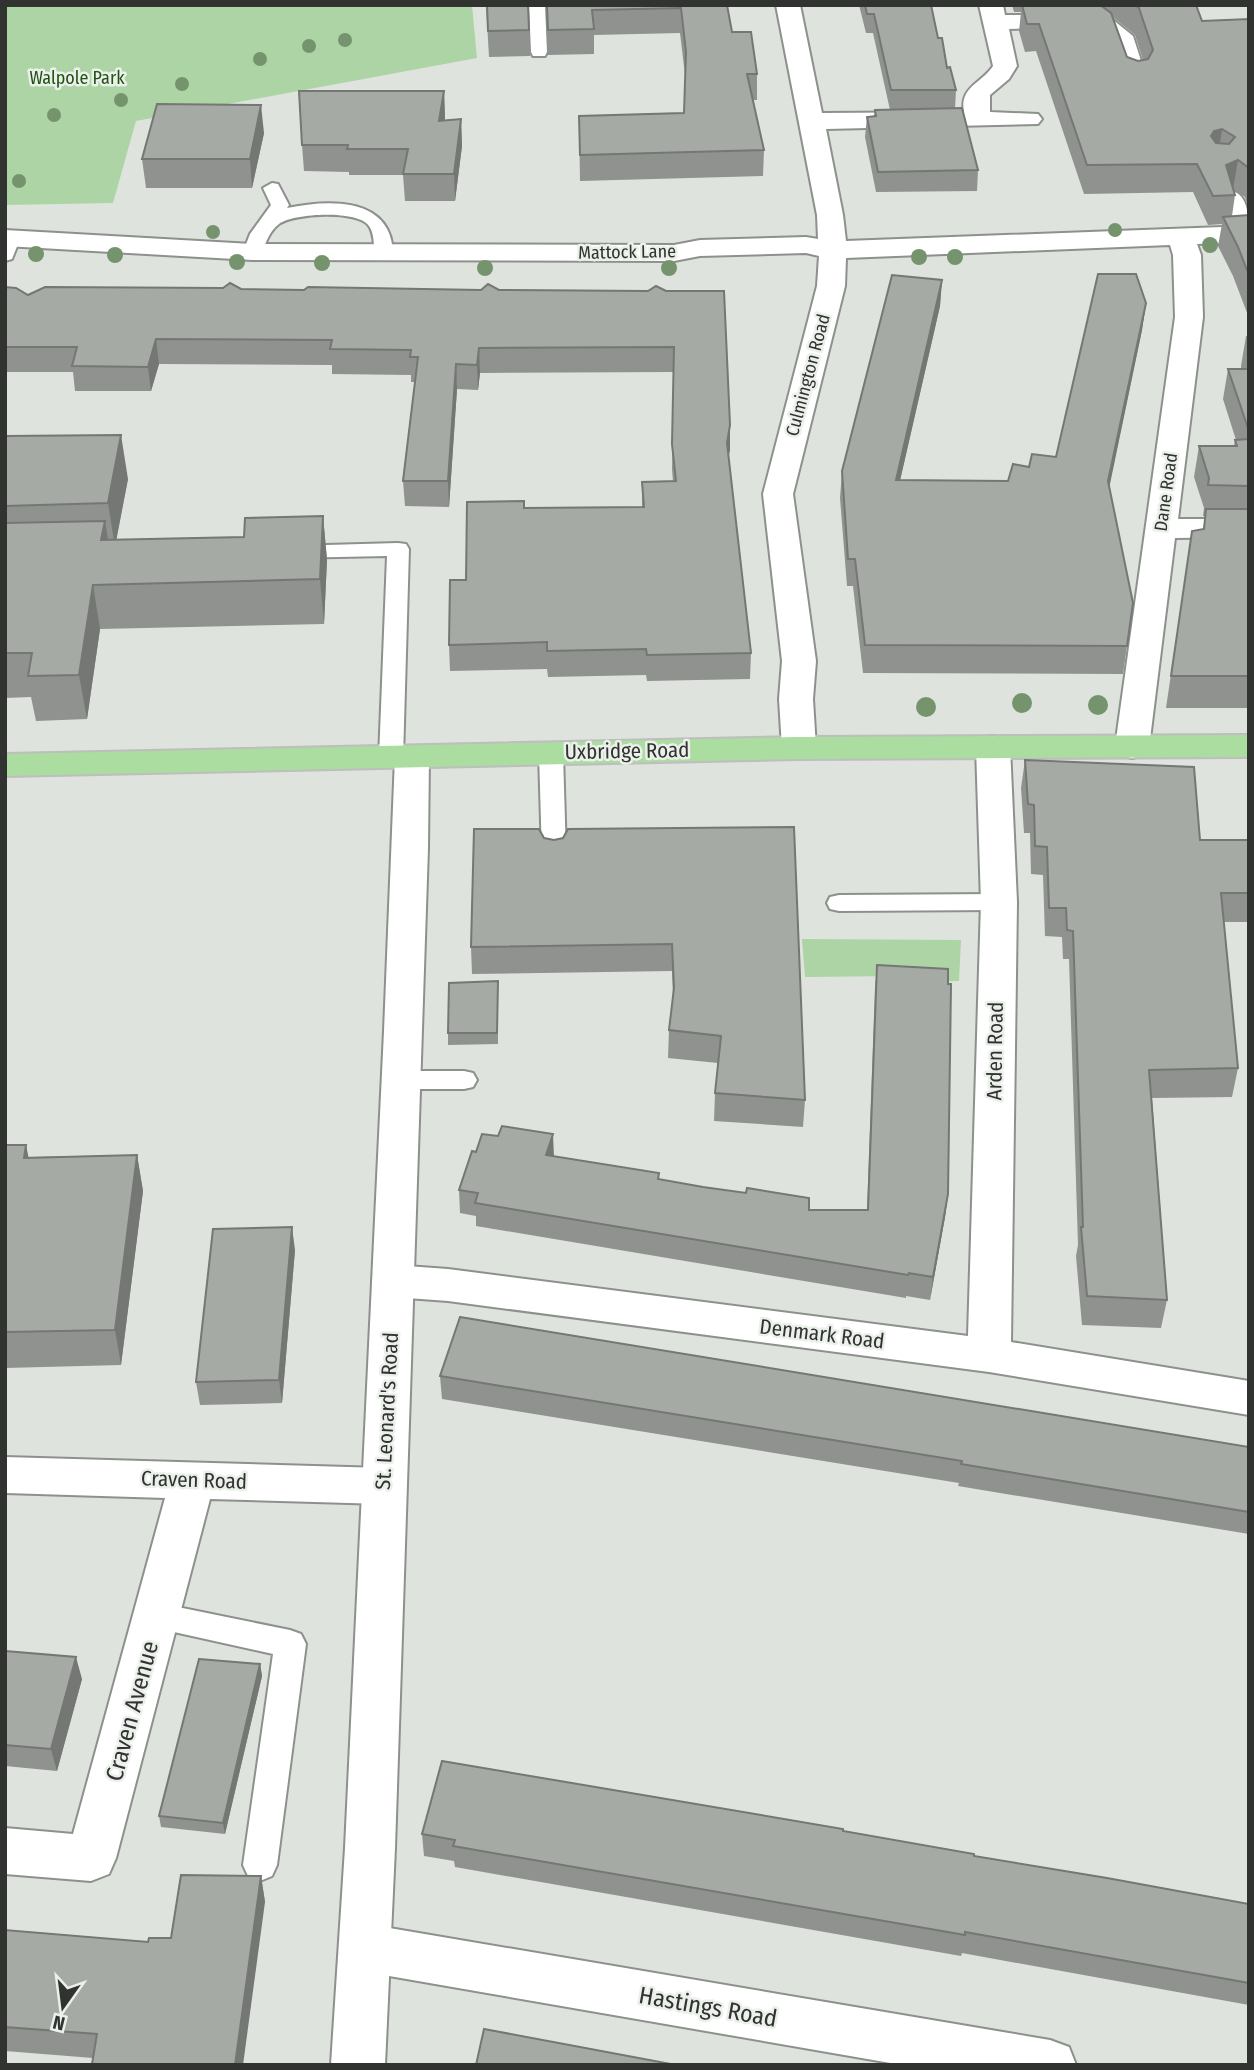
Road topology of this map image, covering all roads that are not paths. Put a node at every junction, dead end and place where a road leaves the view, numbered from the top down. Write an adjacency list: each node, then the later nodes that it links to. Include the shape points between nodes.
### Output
1 (537, 5): 4 (lane)
2 (788, 5): 8 (street, Culmington Road)
3 (993, 13): 5 (street, via 1098,20 1121,36); 6 (street, via 1005,66 976,97)
4 (539, 52)
5 (1135, 79)
6 (979, 119): 7 (street); 8 (street)
7 (1029, 119)
8 (812, 121): 15 (street, Culmington Road)
9 (272, 188): 11 (lane, via 280,205)
10 (1239, 201): 12 (lane)
11 (274, 218): 16 (lane); 17 (lane, via 312,211 368,216 379,225)
12 (1247, 234): 13 (street, Mattock Lane)
13 (1181, 236): 15 (street, Mattock Lane); 19 (street, Dane Road, via 1187,255 1189,317)
14 (7, 244): 16 (street, Mattock Lane)
15 (833, 250): 17 (street, Mattock Lane, via 806,245 674,253); 24 (street, Culmington Road, via 831,286 778,494 799,661)
16 (252, 252): 17 (street, Mattock Lane)
17 (384, 254)
18 (1249, 528): 19 (street)
19 (1159, 545): 23 (street, Dane Road)
20 (262, 552): 26 (lane, via 398,549)
21 (1249, 746): 23 (main road, Uxbridge Road)
22 (993, 747): 23 (main road, Uxbridge Road); 24 (main road, Uxbridge Road); 29 (street, Arden Road)
23 (1132, 747)
24 (799, 748): 25 (main road, Uxbridge Road)
25 (551, 753): 26 (main road, Uxbridge Road); 28 (lane)
26 (401, 757): 27 (main road, Uxbridge Road); 31 (street, St. Leonard's Road)
27 (5, 765)
28 (554, 856)
29 (999, 902): 30 (lane); 34 (street, Arden Road)
30 (839, 903)
31 (403, 1080): 32 (lane); 33 (street, St. Leonard's Road)
32 (464, 1080)
33 (393, 1281): 34 (street, Denmark Road); 38 (street, St. Leonard's Road)
34 (989, 1355): 35 (street, Denmark Road)
35 (1249, 1398)
36 (5, 1475): 37 (street, Craven Road)
37 (192, 1480): 38 (street, Craven Road); 39 (street, Craven Avenue)
38 (383, 1486): 42 (street, St. Leonard's Road)
39 (158, 1616): 40 (street, Craven Avenue, via 91,1858); 41 (lane, via 290,1644)
40 (5, 1851)
41 (260, 1865)
42 (366, 1948): 43 (street, St. Leonard's Road); 44 (street, Hastings Road)
43 (358, 2065)
44 (1050, 2065)

